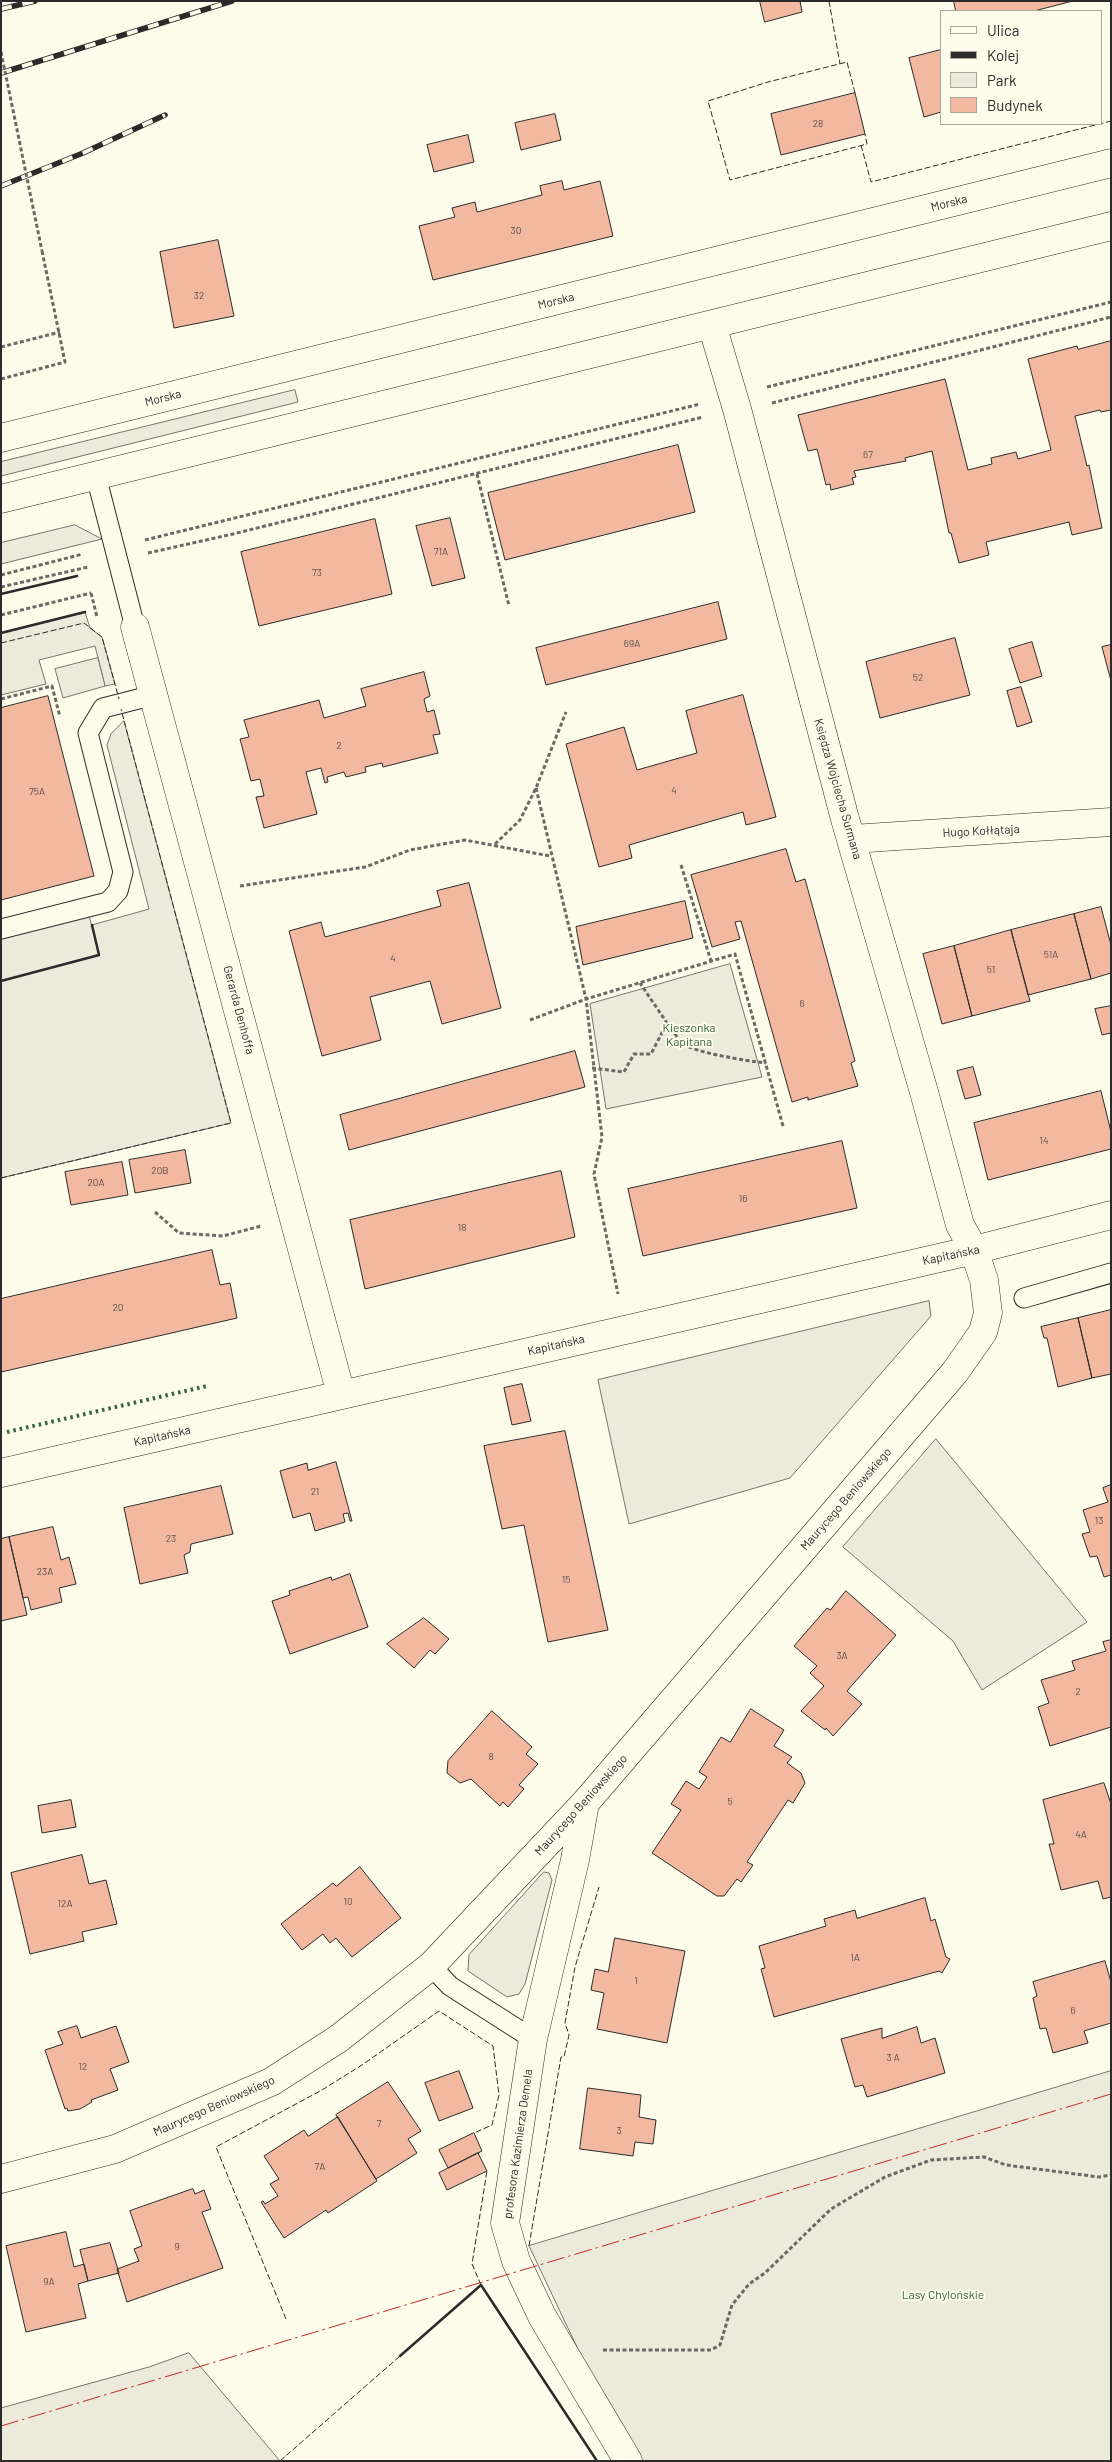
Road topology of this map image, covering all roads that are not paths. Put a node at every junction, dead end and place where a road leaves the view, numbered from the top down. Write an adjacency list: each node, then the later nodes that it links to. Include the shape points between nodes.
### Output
1 (1111, 163): 4 (street, Morska)
2 (1111, 226): 3 (street)
3 (712, 325): 5 (street); 10 (street, Księdza Wojciecha Surmana)
4 (1, 438)
5 (96, 476): 6 (street); 7 (lane)
6 (1, 499)
7 (135, 627): 8 (street, Gerarda Denhoffa)
8 (154, 695): 11 (lane, via 103,708 88,733 123,872 118,891 108,902); 16 (street, Gerarda Denhoffa)
9 (1111, 822): 10 (street, Hugo Kołłątaja)
10 (852, 840): 13 (street, Księdza Wojciecha Surmana, via 960,1225)
11 (1, 929)
12 (1111, 1215): 13 (street, Kapitańska)
13 (974, 1250): 16 (street, Kapitańska); 18 (street, Maurycego Beniowskiego, via 984,1280 988,1313 983,1332 955,1372)
14 (1111, 1273): 15 (lane)
15 (1024, 1298)
16 (341, 1394): 17 (street, Kapitańska)
17 (1, 1473)
18 (584, 1802): 19 (street, Maurycego Beniowskiego); 20 (street, profesora Kazimierza Demela, via 575,1860)
19 (431, 1966): 20 (lane, via 450,1986); 21 (street, Maurycego Beniowskiego, via 338,2039 271,2082 115,2149)
20 (533, 2040): 22 (street, profesora Kazimierza Demela, via 505,2224 516,2261 542,2316)
21 (1, 2179)
22 (628, 2461)

